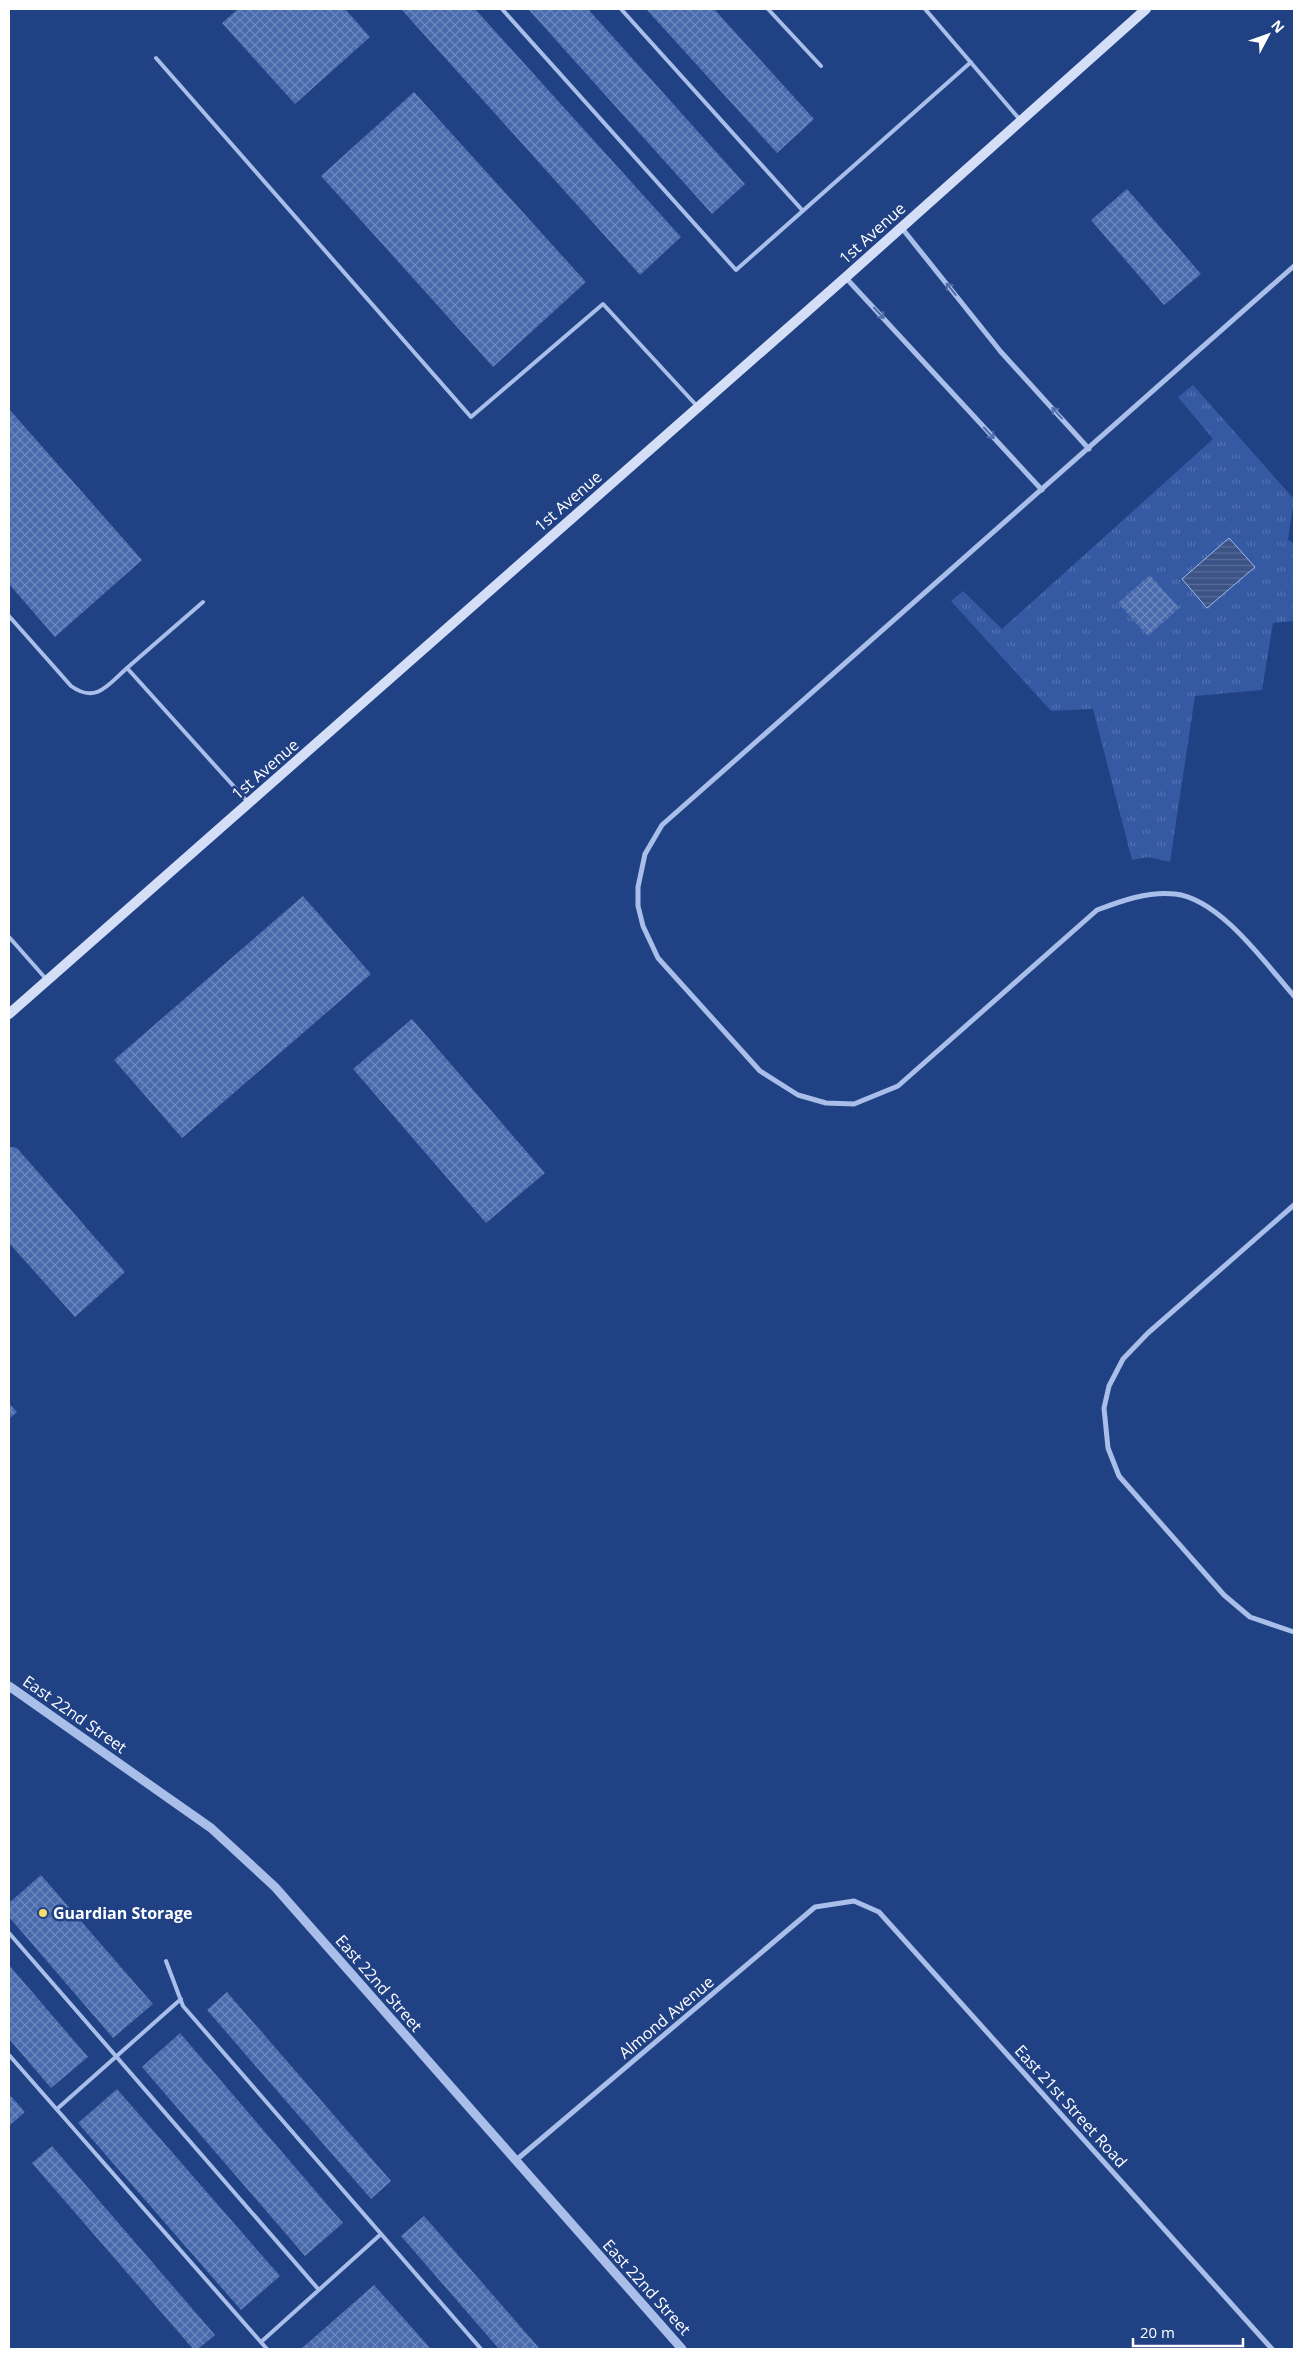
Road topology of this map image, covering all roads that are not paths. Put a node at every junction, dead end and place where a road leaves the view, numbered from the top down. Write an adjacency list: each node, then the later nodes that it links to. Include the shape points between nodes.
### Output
1 (502, 9): 10 (lane, via 736,270)
2 (621, 9): 10 (lane)
3 (768, 9): 8 (lane)
4 (925, 9): 7 (lane)
5 (1146, 9): 9 (main road, 1st Avenue)
6 (156, 58): 14 (lane, via 471,418 603,304)
7 (971, 62): 9 (lane); 10 (lane)
8 (821, 66)
9 (1021, 120): 11 (main road, 1st Avenue)
10 (803, 211)
11 (901, 227): 13 (main road, 1st Avenue); 15 (street, one-way to 11, via 1001,352)
12 (1294, 266): 15 (street)
13 (846, 277): 14 (main road, 1st Avenue); 16 (street, one-way to 16)
14 (698, 407): 20 (main road, 1st Avenue)
15 (1090, 449): 16 (street)
16 (1042, 490): 23 (street, via 662,825 645,854 638,887 642,926 658,958 760,1071 798,1095 826,1103 854,1104 898,1086 1097,910 1132,897 1175,894 1209,906 1235,929)
17 (203, 602): 19 (lane)
18 (9, 616): 19 (lane, via 80,692 92,695)
19 (127, 668): 20 (lane)
20 (249, 803): 22 (main road, 1st Avenue)
21 (9, 937): 22 (lane)
22 (47, 980): 24 (main road, 1st Avenue)
23 (1294, 996)
24 (9, 1014)
25 (1294, 1204): 26 (street, via 1123,1359 1109,1386 1104,1408 1108,1448 1119,1476 1224,1595 1250,1617)
26 (1294, 1632)
27 (9, 1686): 35 (street, East 22nd Street, via 212,1828 276,1887)
28 (839, 1903): 35 (street, Almond Avenue, via 815,1907); 42 (street, East 21st Street Road, via 854,1901 879,1912)
29 (9, 1933): 33 (lane)
30 (166, 1961): 31 (lane)
31 (181, 1999): 33 (lane); 36 (lane)
32 (9, 2055): 34 (lane)
33 (115, 2057): 34 (lane); 37 (lane)
34 (57, 2109): 38 (lane)
35 (515, 2161): 41 (street, East 22nd Street)
36 (381, 2234): 37 (lane); 40 (lane)
37 (319, 2290): 38 (lane)
38 (261, 2342): 39 (lane)
39 (267, 2349)
40 (481, 2349)
41 (682, 2349)
42 (1272, 2349)

